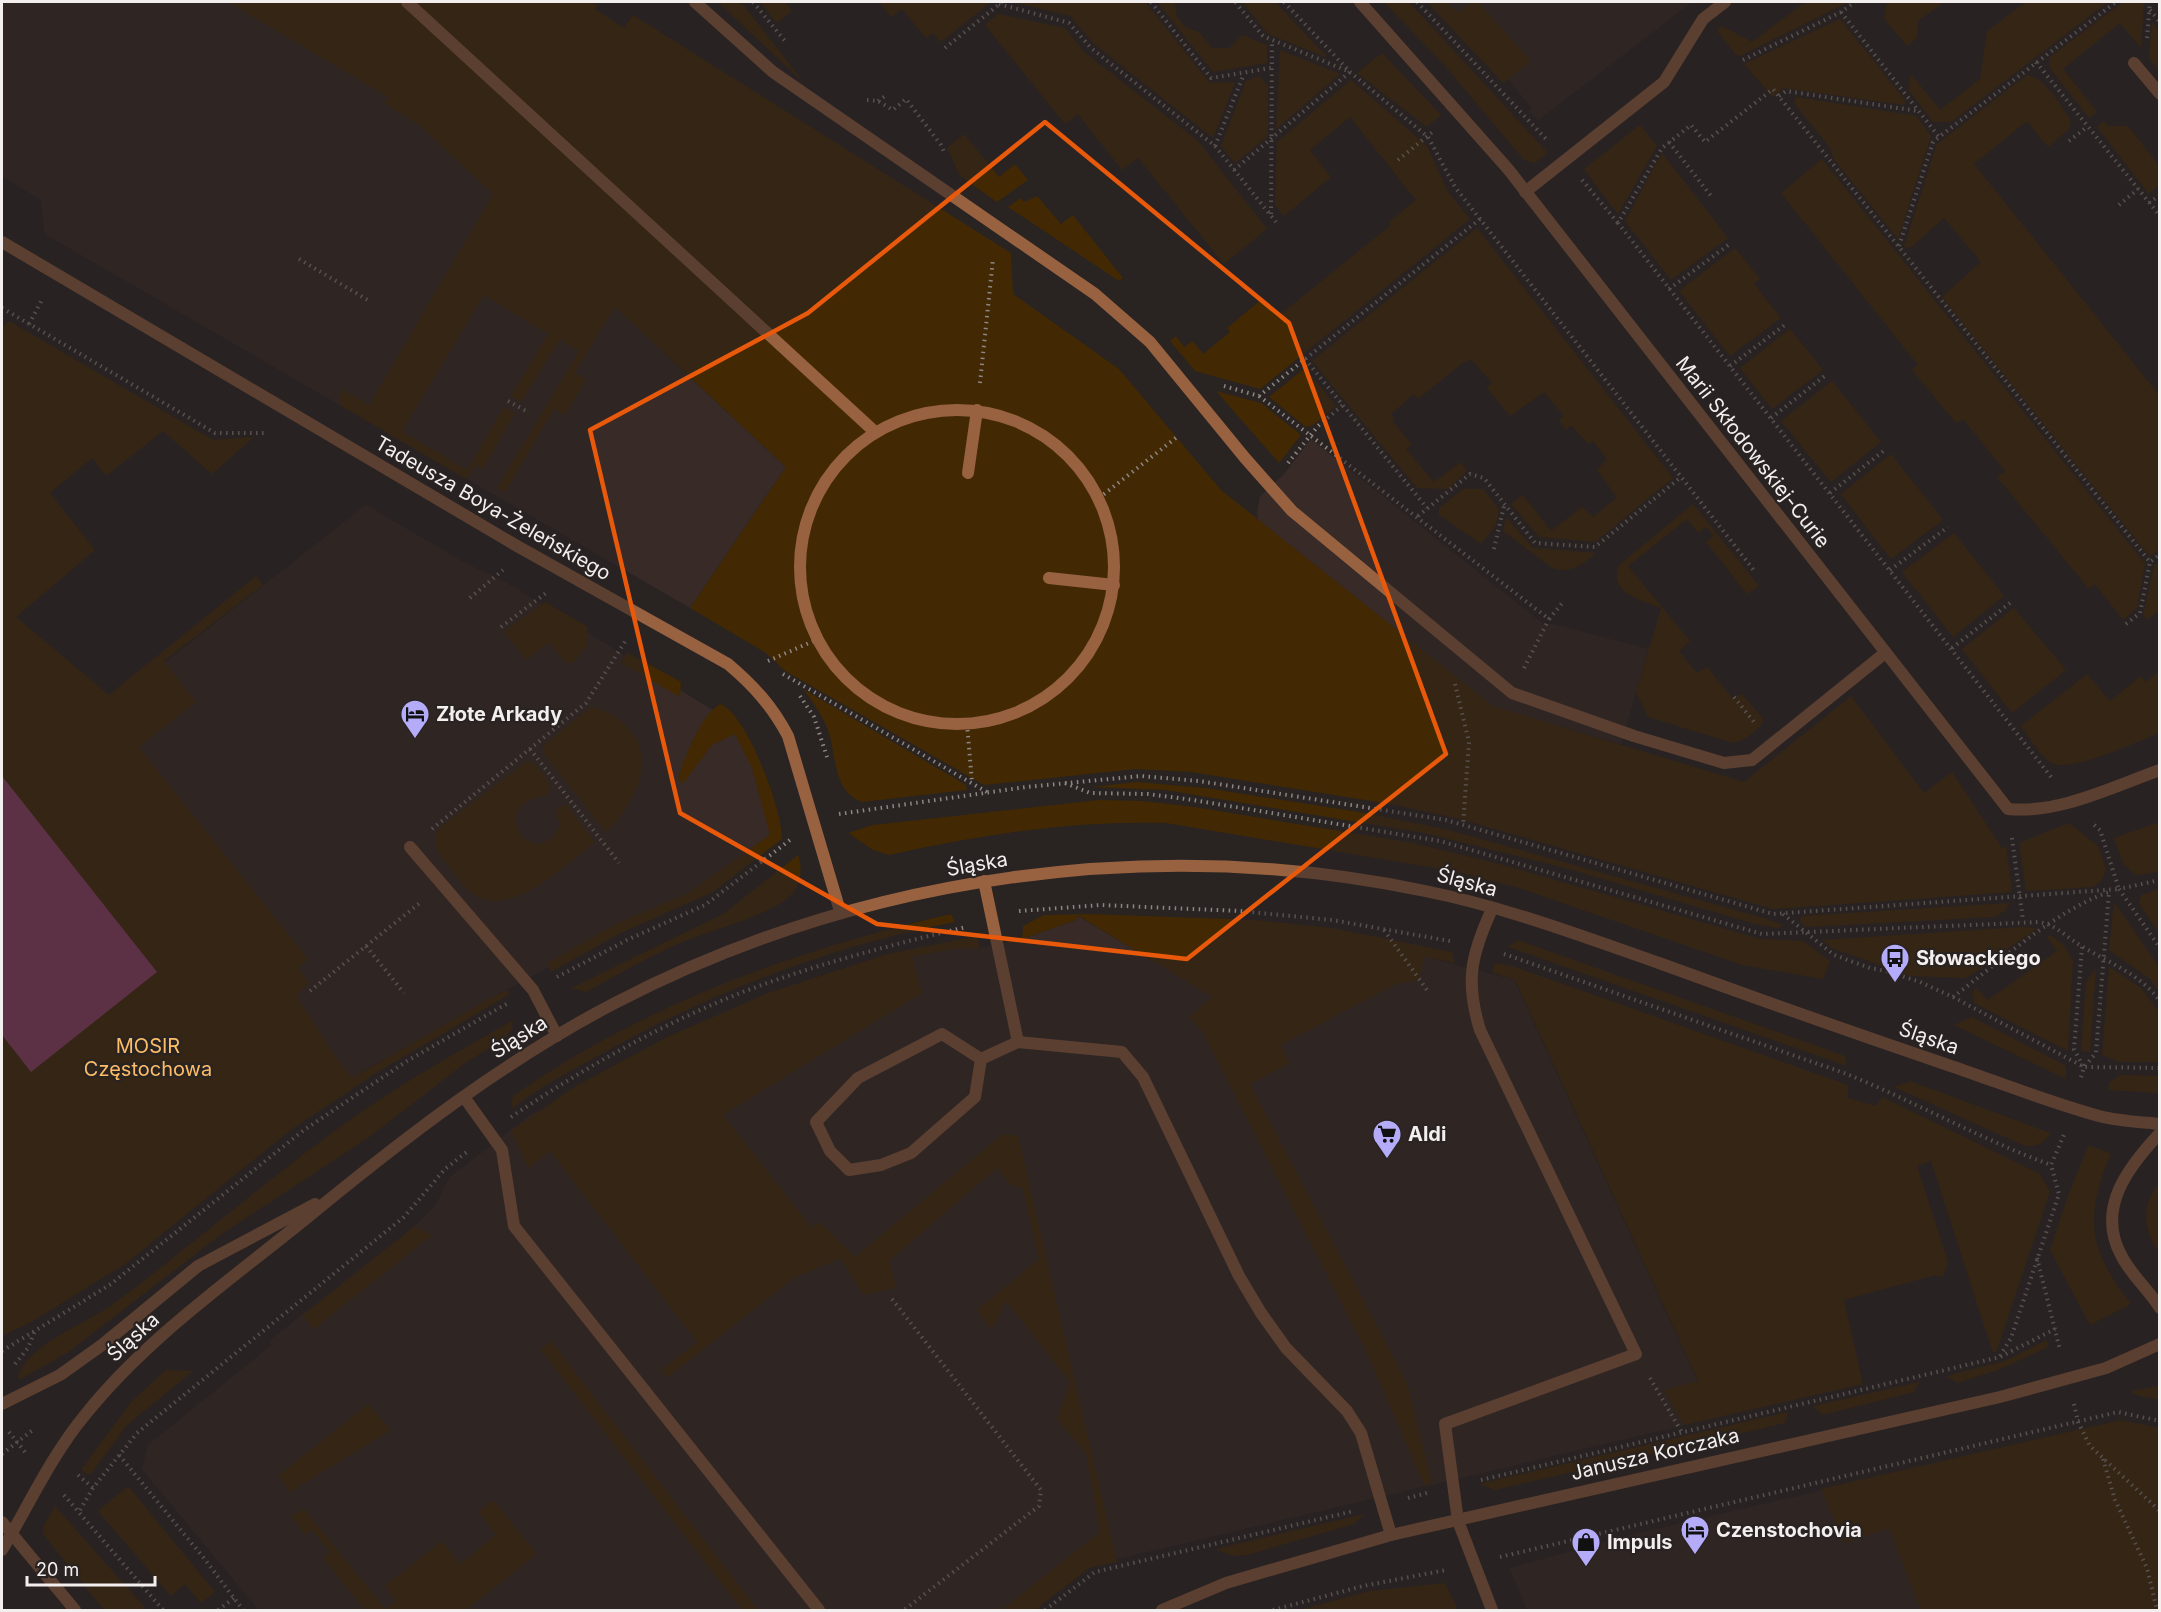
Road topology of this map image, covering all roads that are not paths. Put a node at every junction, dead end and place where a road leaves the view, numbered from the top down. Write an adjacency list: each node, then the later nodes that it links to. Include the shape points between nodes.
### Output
1 (407, 2): 10 (street)
2 (695, 2): 14 (street, via 772,72 1095,294 1150,342 1292,511 1512,693 1634,736 1733,764 1752,760)
3 (1360, 2): 7 (street, Marii Skłodowskiej-Curie)
4 (1725, 2): 7 (street, via 1703,19 1664,82)
5 (2134, 63): 6 (street)
6 (2160, 94)
7 (1525, 192): 14 (street, Marii Skłodowskiej-Curie)
8 (2, 242): 19 (street, Tadeusza Boya-Żeleńskiego, via 517,546 728,664 756,688 775,711 788,736)
9 (977, 410): 10 (street, via 924,413); 11 (street); 13 (street, via 1011,418 1056,444 1081,468 1099,498 1114,549)
10 (875, 432): 13 (street, via 852,449 822,485 802,538 800,576 807,614 818,639 846,678 876,702 911,718 948,724 994,720 1020,712 1066,682 1090,653 1111,603)
11 (968, 473)
12 (1049, 578): 13 (street)
13 (1114, 585)
14 (1885, 653): 15 (street, Marii Skłodowskiej-Curie, via 2008,809 2032,812)
15 (2160, 770)
16 (410, 847): 20 (street, via 533,990)
17 (984, 881): 18 (street, Śląska, via 1099,868 1194,865 1312,872 1427,891); 19 (street, Śląska); 21 (street)
18 (1492, 909): 24 (street, Śląska, via 1547,923 2103,1117); 30 (street, via 1476,945 1472,978 1472,1003 1480,1030 1636,1354 1445,1424)
19 (840, 911): 20 (street, Śląska, via 681,971)
20 (557, 1036): 23 (street, Śląska)
21 (1018, 1042): 22 (street); 33 (street, via 1122,1052 1143,1077 1239,1276 1261,1313 1286,1348 1347,1411 1361,1433)
22 (981, 1059): 22 (street, via 942,1034 858,1078 816,1122 830,1151 849,1170 911,1153 975,1097)
23 (464, 1097): 26 (street, Śląska); 36 (street, via 502,1150 514,1226)
24 (2160, 1124)
25 (2160, 1133): 27 (street, via 2136,1158 2111,1212 2120,1254)
26 (339, 1191): 29 (street, via 198,1266 60,1375); 32 (street, Śląska, via 121,1373 82,1418 33,1492)
27 (2160, 1308)
28 (2160, 1344): 30 (street, Janusza Korczaka, via 2106,1368 2000,1397)
29 (2, 1404)
30 (1458, 1521): 33 (street, Janusza Korczaka); 38 (street)
31 (2, 1522): 32 (street)
32 (11, 1534): 34 (street, Śląska); 35 (street)
33 (1391, 1535): 37 (street, Janusza Korczaka, via 1226,1583)
34 (2, 1550)
35 (75, 1611)
36 (819, 1611)
37 (1162, 1611)
38 (1492, 1611)

